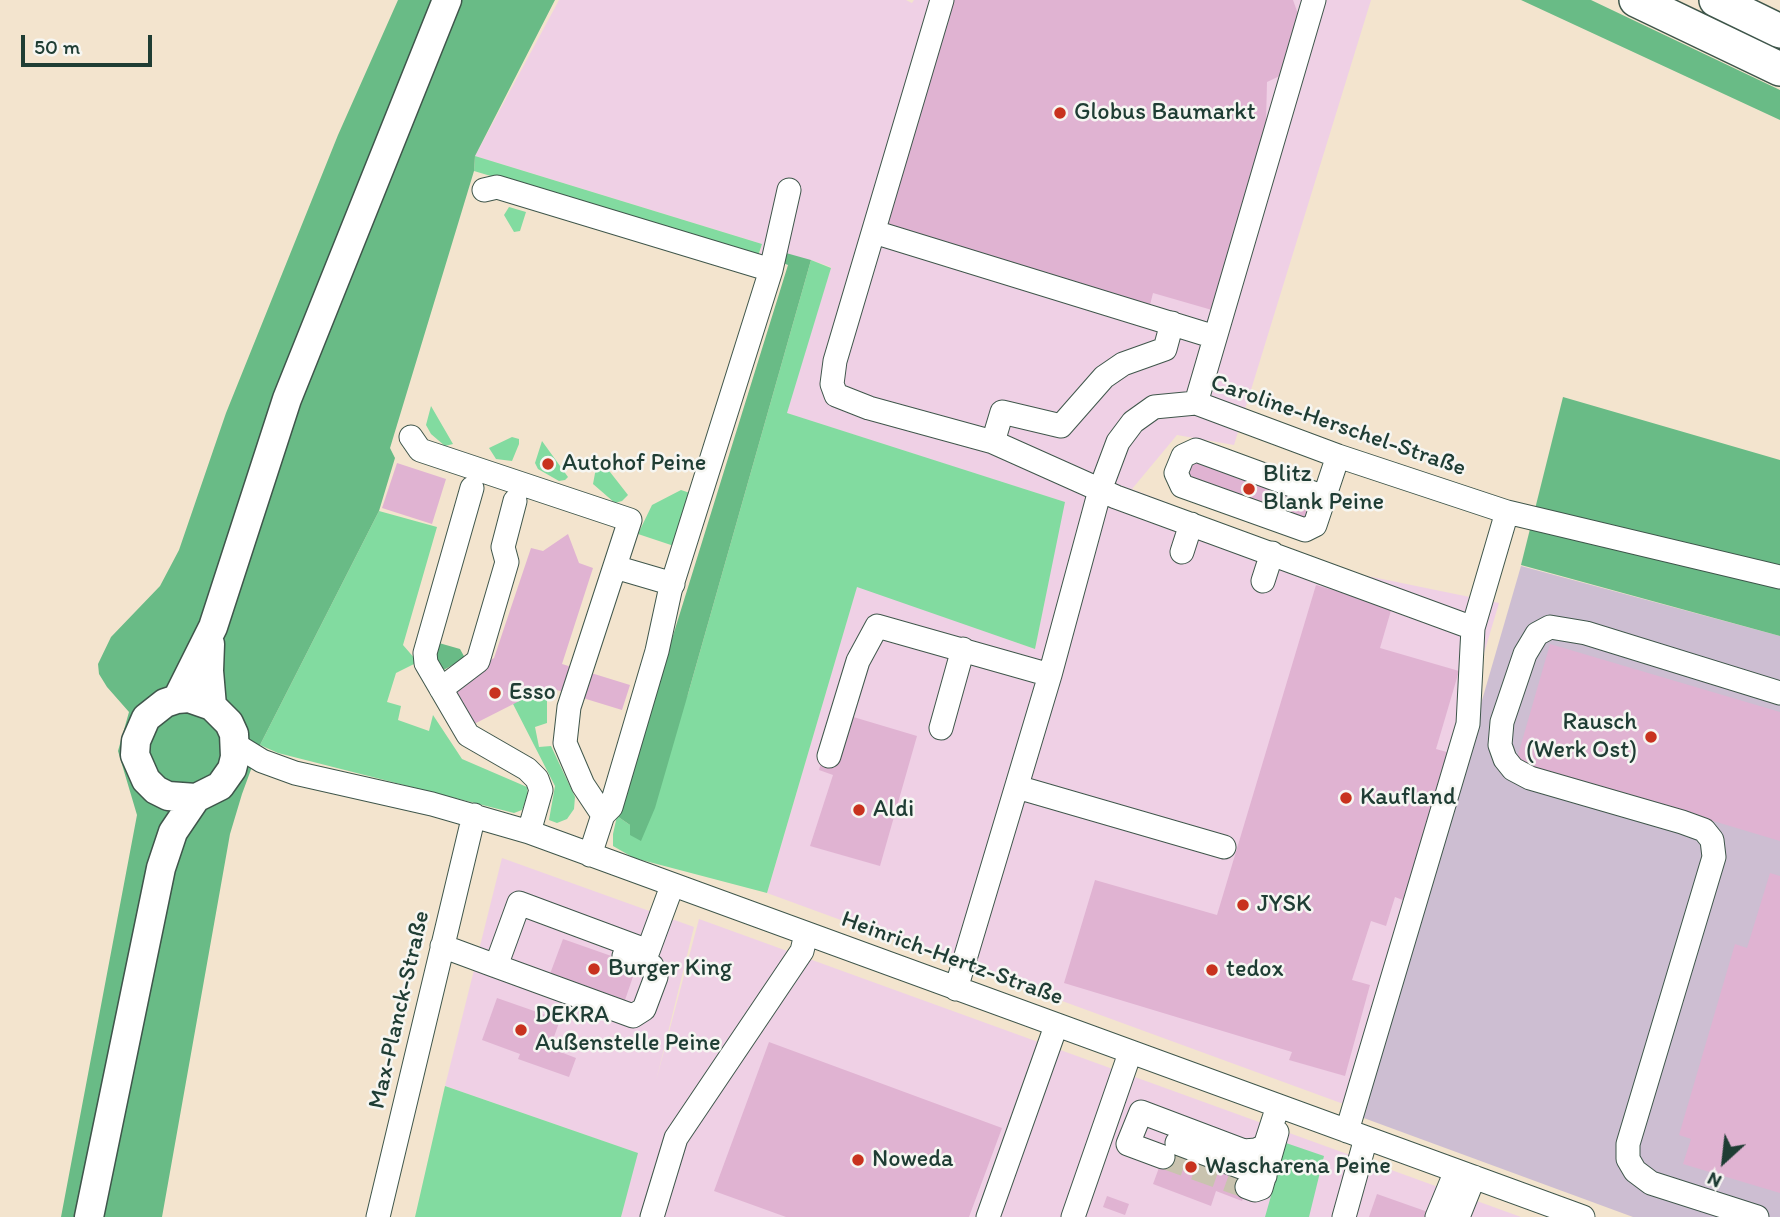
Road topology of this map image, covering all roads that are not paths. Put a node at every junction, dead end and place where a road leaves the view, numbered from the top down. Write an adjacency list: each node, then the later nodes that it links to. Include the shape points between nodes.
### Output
1 (447, 0): 30 (main road, via 287,399)
2 (942, 0): 10 (street)
3 (1314, 0): 13 (street)
4 (1636, 0): 7 (highway)
5 (1716, 0): 6 (highway)
6 (1780, 31)
7 (1780, 69)
8 (484, 190): 11 (street, via 497,187)
9 (789, 190): 11 (street)
10 (874, 232): 12 (street); 16 (street, via 835,361 832,384 836,395)
11 (771, 270): 29 (street)
12 (1172, 323): 13 (street); 16 (street, via 1165,349 1123,364 1104,377 1060,426 1002,412)
13 (1215, 337): 14 (street)
14 (1196, 403): 17 (street, Caroline-Herschel-Straße); 19 (street, Caroline-Herschel-Straße, via 1154,407 1133,422 1118,442)
15 (411, 438): 26 (street, via 420,450 630,520)
16 (993, 442): 19 (street)
17 (1338, 456): 20 (street); 22 (street, Caroline-Herschel-Straße)
18 (472, 488): 34 (street, via 425,653)
19 (1100, 490): 23 (street); 33 (street, Caroline-Herschel-Straße)
20 (1324, 497): 20 (street, via 1315,525 1305,530 1182,486 1176,473 1183,456 1196,450)
21 (515, 501): 34 (street, via 503,547 507,562 478,661)
22 (1507, 512): 27 (street, Caroline-Herschel-Straße); 31 (street)
23 (1191, 524): 24 (street); 25 (street)
24 (1182, 552)
25 (1272, 554): 28 (street); 31 (street)
26 (615, 567): 29 (street); 47 (street, via 569,708 565,743 583,785)
27 (1780, 577)
28 (1263, 581)
29 (673, 584): 47 (street, via 611,807)
30 (213, 627): 36 (main road); 37 (main road)
31 (1473, 628): 61 (street, via 1468,724)
32 (963, 649): 33 (street); 38 (street); 40 (street, via 877,626 858,661)
33 (1050, 675): 43 (street, Caroline-Herschel-Straße)
34 (441, 689): 48 (street, via 468,735 537,779 541,790)
35 (1780, 693): 73 (street, via 1586,633 1550,627 1538,634 1525,653 1502,722 1500,745 1513,769 1530,778 1682,822 1704,830 1712,840 1714,857 1628,1144 1628,1159 1651,1183)
36 (177, 699): 37 (main road); 44 (main road, via 165,702 146,718 136,741 139,768)
37 (212, 706): 39 (main road, via 229,723)
38 (941, 728)
39 (236, 745): 41 (street, Heinrich-Hertz-Straße); 42 (main road)
40 (829, 755)
41 (295, 773): 42 (street, Heinrich-Hertz-Straße, via 258,772); 46 (street, Heinrich-Hertz-Straße)
42 (226, 780): 45 (main road)
43 (1017, 786): 49 (street); 57 (street, Caroline-Herschel-Straße)
44 (156, 790): 45 (main road); 51 (main road, via 164,830)
45 (195, 799): 51 (main road, via 173,832)
46 (474, 815): 48 (street, Heinrich-Hertz-Straße); 55 (street, Max-Planck-Straße)
47 (603, 815): 50 (street)
48 (530, 832): 50 (street, Heinrich-Hertz-Straße)
49 (1224, 847)
50 (590, 855): 52 (street, Heinrich-Hertz-Straße)
51 (161, 868): 65 (main road)
52 (673, 886): 53 (street, via 648,951); 54 (street, Heinrich-Hertz-Straße)
53 (589, 929): 56 (street, via 519,903); 56 (street, via 588,943 652,966 656,977 644,1009 633,1016)
54 (806, 934): 57 (street, Heinrich-Hertz-Straße); 67 (street, via 802,951 676,1138)
55 (442, 946): 56 (street); 66 (street, Max-Planck-Straße)
56 (496, 966)
57 (956, 989): 58 (street, Heinrich-Hertz-Straße)
58 (1056, 1026): 59 (street, Heinrich-Hertz-Straße); 68 (street)
59 (1130, 1054): 60 (street, Heinrich-Hertz-Straße); 64 (street)
60 (1282, 1107): 60 (street, via 1256,1182 1170,1150 1128,1144 1141,1112 1244,1151 1256,1150 1265,1146); 61 (street, Heinrich-Hertz-Straße)
61 (1356, 1134): 62 (street, Heinrich-Hertz-Straße); 69 (street)
62 (1465, 1174): 63 (street, Heinrich-Hertz-Straße); 70 (street); 71 (street)
63 (1530, 1208): 72 (street, Heinrich-Hertz-Straße)
64 (1078, 1216)
65 (89, 1217)
66 (378, 1217)
67 (652, 1217)
68 (988, 1217)
69 (1344, 1217)
70 (1437, 1217)
71 (1458, 1217)
72 (1583, 1217)
73 (1757, 1217)

